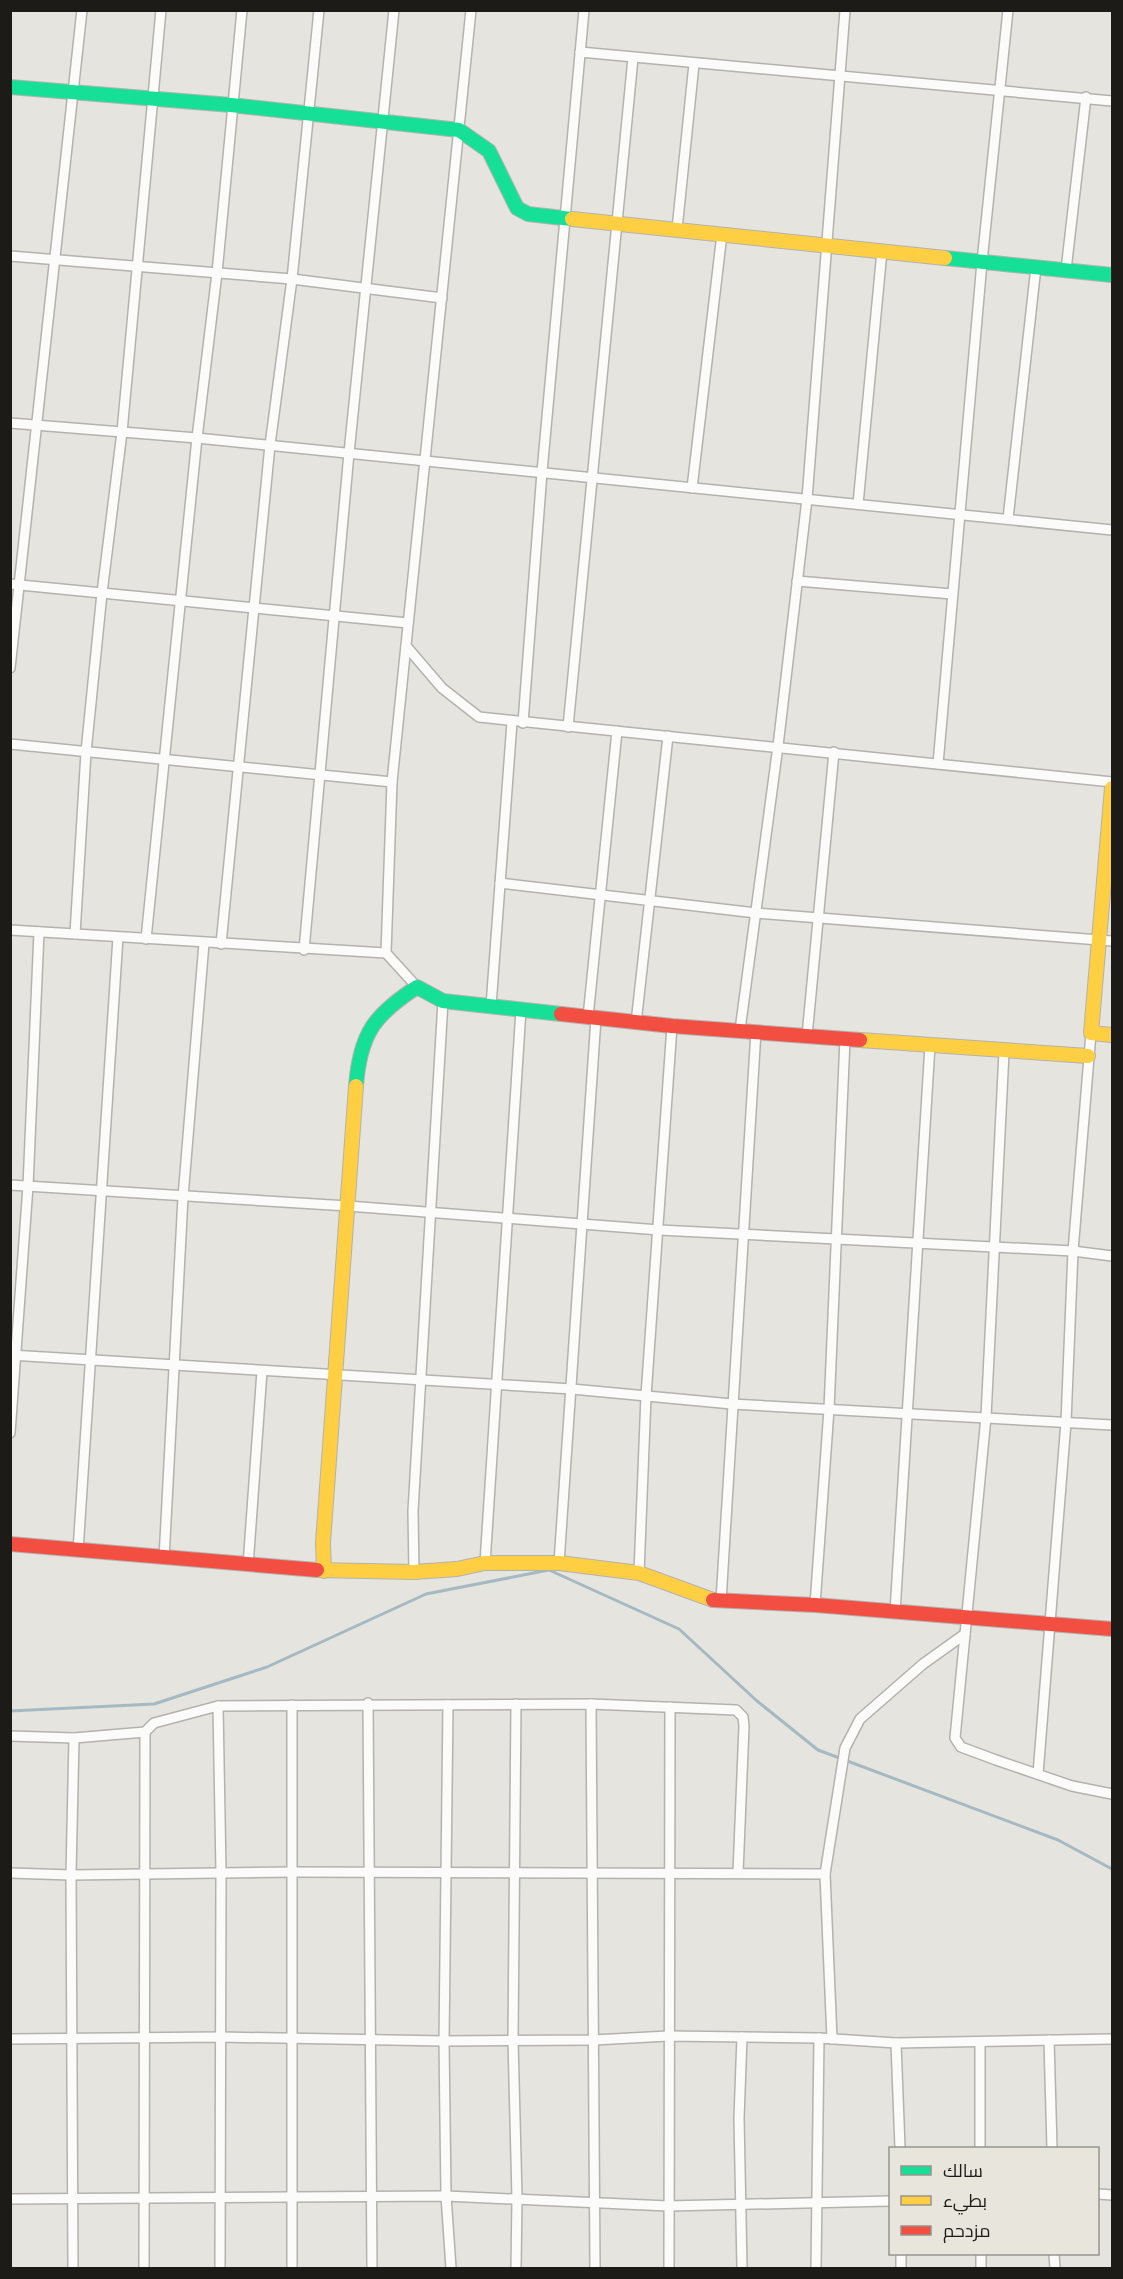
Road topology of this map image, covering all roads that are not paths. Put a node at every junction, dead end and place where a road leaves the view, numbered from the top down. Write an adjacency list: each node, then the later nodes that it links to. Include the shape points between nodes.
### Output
1 (82, 10): 16 (street)
2 (161, 10): 18 (street)
3 (242, 10): 20 (street)
4 (319, 10): 21 (street)
5 (394, 10): 22 (street)
6 (471, 10): 23 (street)
7 (584, 10): 10 (street)
8 (845, 10): 13 (street)
9 (1008, 10): 15 (street)
10 (579, 52): 11 (street); 24 (street)
11 (633, 58): 12 (street); 25 (street)
12 (694, 64): 13 (street); 26 (street)
13 (838, 76): 15 (street); 28 (street)
14 (10, 87): 16 (street)
15 (1001, 89): 17 (street); 32 (street)
16 (74, 93): 18 (street); 31 (street)
17 (1086, 97): 19 (street); 35 (street)
18 (152, 100): 20 (street); 33 (street)
19 (1113, 101)
20 (231, 105): 21 (street); 36 (street)
21 (310, 114): 22 (street); 38 (street)
22 (384, 122): 23 (street); 39 (street)
23 (459, 130): 24 (street, via 489,151 517,208 528,214); 40 (street)
24 (566, 218): 25 (street); 48 (street)
25 (617, 223): 26 (street); 49 (street)
26 (677, 230): 27 (street)
27 (722, 234): 28 (street); 50 (street)
28 (827, 246): 29 (street); 51 (street)
29 (882, 251): 32 (street); 52 (street)
30 (10, 256): 31 (street)
31 (54, 259): 33 (street); 42 (street)
32 (982, 261): 34 (street); 53 (street)
33 (138, 267): 36 (street); 43 (street)
34 (1036, 267): 35 (street); 54 (street)
35 (1066, 270): 37 (street)
36 (217, 273): 38 (street); 44 (street)
37 (1113, 275)
38 (292, 279): 39 (street); 45 (street)
39 (367, 290): 40 (street); 46 (street)
40 (442, 298): 47 (street)
41 (10, 423): 42 (street)
42 (38, 425): 43 (street); 57 (street)
43 (122, 432): 44 (street); 58 (street)
44 (197, 438): 45 (street); 60 (street)
45 (270, 446): 46 (street); 61 (street)
46 (349, 453): 47 (street); 62 (street)
47 (425, 460): 48 (street); 63 (street)
48 (542, 472): 49 (street); 67 (street)
49 (592, 477): 50 (street); 68 (street)
50 (692, 488): 51 (street)
51 (807, 499): 52 (street); 56 (street)
52 (858, 504): 53 (street)
53 (959, 515): 54 (street); 59 (street)
54 (1008, 519): 55 (street)
55 (1113, 530)
56 (797, 581): 59 (street); 72 (street)
57 (15, 584): 58 (street); 65 (street)
58 (102, 593): 60 (street); 73 (street)
59 (952, 594): 76 (street)
60 (181, 601): 61 (street); 75 (street)
61 (254, 608): 62 (street); 77 (street)
62 (334, 615): 63 (street); 78 (street)
63 (408, 623): 64 (street)
64 (406, 646): 66 (street, via 441,688 464,708 479,717); 79 (street)
65 (10, 668)
66 (512, 722): 67 (street); 82 (street)
67 (522, 723): 68 (street)
68 (568, 727): 69 (street)
69 (617, 732): 70 (street); 83 (street)
70 (668, 736): 72 (street); 84 (street)
71 (10, 744): 73 (street)
72 (778, 746): 74 (street); 85 (street)
73 (86, 752): 75 (street); 89 (street)
74 (834, 752): 76 (street); 86 (street)
75 (165, 760): 77 (street); 91 (street)
76 (938, 764): 80 (street)
77 (238, 767): 78 (street); 94 (street)
78 (319, 775): 79 (street); 95 (street)
79 (392, 782): 96 (street)
80 (1113, 782)
81 (1113, 788): 92 (street)
82 (500, 883): 83 (street); 99 (street)
83 (600, 897): 84 (street); 101 (street)
84 (649, 902): 85 (street); 102 (street)
85 (756, 913): 86 (street); 104 (street)
86 (820, 918): 92 (street); 108 (street)
87 (10, 930): 88 (street)
88 (39, 932): 89 (street); 114 (street)
89 (75, 934): 90 (street)
90 (118, 937): 91 (street); 115 (street)
91 (147, 939): 93 (street)
92 (1106, 941): 106 (street)
93 (204, 943): 94 (street); 116 (street)
94 (221, 944): 95 (street)
95 (304, 950): 96 (street)
96 (386, 953): 97 (street)
97 (417, 987): 98 (street); 117 (street, via 382,1010 366,1032 358,1058)
98 (443, 1001): 99 (street); 118 (street)
99 (491, 1006): 100 (street)
100 (521, 1010): 101 (street); 119 (street)
101 (592, 1018): 102 (street); 120 (street)
102 (636, 1023): 103 (street)
103 (672, 1026): 104 (street); 121 (street)
104 (740, 1030): 105 (street)
105 (756, 1031): 108 (street); 122 (street)
106 (1090, 1033): 107 (street); 112 (street)
107 (1113, 1035)
108 (807, 1036): 109 (street)
109 (845, 1039): 110 (street); 123 (street)
110 (930, 1046): 111 (street); 124 (street)
111 (1004, 1052): 112 (street); 125 (street)
112 (1088, 1056): 126 (street)
113 (10, 1185): 114 (street)
114 (28, 1186): 115 (street); 128 (street)
115 (100, 1191): 116 (street); 129 (street)
116 (183, 1197): 117 (street); 130 (street)
117 (348, 1206): 118 (street); 132 (street)
118 (431, 1212): 119 (street); 133 (street)
119 (506, 1217): 120 (street); 134 (street)
120 (583, 1224): 121 (street); 135 (street)
121 (659, 1230): 122 (street); 136 (street)
122 (744, 1236): 123 (street); 137 (street)
123 (836, 1239): 124 (street); 138 (street)
124 (916, 1244): 125 (street); 139 (street)
125 (993, 1247): 126 (street); 140 (street)
126 (1073, 1251): 127 (street); 141 (street)
127 (1113, 1256)
128 (13, 1355): 129 (street); 143 (street)
129 (90, 1359): 130 (street); 145 (street)
130 (175, 1364): 131 (street); 146 (street)
131 (262, 1371): 132 (street); 149 (street)
132 (336, 1375): 133 (street); 150 (street)
133 (420, 1381): 134 (street); 151 (street)
134 (497, 1385): 135 (street); 147 (street)
135 (572, 1389): 136 (street); 148 (street)
136 (646, 1396): 137 (street); 152 (street)
137 (732, 1404): 138 (street); 153 (street)
138 (829, 1409): 139 (street); 154 (street)
139 (905, 1414): 140 (street); 155 (street)
140 (986, 1418): 141 (street); 156 (street)
141 (1066, 1422): 142 (street); 157 (street)
142 (1113, 1425)
143 (10, 1433)
144 (10, 1544): 145 (street)
145 (78, 1551): 146 (street)
146 (164, 1559): 149 (street)
147 (485, 1563): 148 (street); 151 (street)
148 (560, 1563): 152 (street)
149 (248, 1566): 150 (street)
150 (324, 1571): 151 (street)
151 (414, 1572)
152 (639, 1573): 153 (street)
153 (721, 1601): 154 (street)
154 (815, 1605): 155 (street)
155 (894, 1612): 156 (street)
156 (967, 1617): 157 (street); 159 (street)
157 (1049, 1624): 158 (street); 170 (street)
158 (1113, 1629)
159 (965, 1634): 170 (street, via 955,1738 961,1747); 181 (street, via 923,1664 861,1719 852,1732 845,1748)
160 (368, 1703): 163 (street); 164 (street); 174 (street)
161 (516, 1704): 162 (street); 164 (street); 177 (street)
162 (591, 1704): 166 (street); 178 (street)
163 (292, 1705): 165 (street); 173 (street)
164 (448, 1705): 176 (street)
165 (218, 1706): 167 (street, via 153,1723); 172 (street)
166 (670, 1707): 179 (street); 180 (street, via 736,1710 744,1718)
167 (145, 1732): 169 (street); 183 (street)
168 (10, 1736): 169 (street)
169 (74, 1738): 182 (street)
170 (1038, 1774): 171 (street)
171 (1113, 1794)
172 (221, 1872): 173 (street); 183 (street); 185 (street)
173 (291, 1872): 174 (street); 187 (street)
174 (369, 1872): 176 (street); 194 (street)
175 (10, 1873): 182 (street)
176 (445, 1873): 177 (street); 198 (street)
177 (515, 1873): 178 (street); 195 (street)
178 (592, 1873): 179 (street); 196 (street)
179 (670, 1873): 180 (street); 184 (street)
180 (738, 1873): 181 (street)
181 (825, 1874): 191 (street)
182 (71, 1875): 183 (street); 193 (street)
183 (145, 1875): 190 (street)
184 (668, 2036): 186 (street); 196 (street); 216 (street)
185 (220, 2037): 187 (street); 190 (street); 208 (street)
186 (742, 2037): 188 (street); 215 (street)
187 (292, 2038): 194 (street); 205 (street)
188 (819, 2038): 191 (street); 212 (street)
189 (10, 2039): 193 (street)
190 (144, 2039): 193 (street); 207 (street)
191 (832, 2039): 200 (street)
192 (1113, 2039): 197 (street)
193 (73, 2040): 206 (street)
194 (369, 2040): 198 (street); 209 (street)
195 (513, 2040): 196 (street); 198 (street); 210 (street)
196 (594, 2040): 214 (street)
197 (1049, 2040): 199 (street); 203 (street)
198 (444, 2041): 204 (street)
199 (980, 2042): 200 (street); 202 (street)
200 (896, 2043): 201 (street)
201 (900, 2147)
202 (980, 2147)
203 (1052, 2147)
204 (446, 2196): 209 (street); 210 (street); 222 (street)
205 (291, 2197): 208 (street); 209 (street); 220 (street)
206 (75, 2198): 207 (street); 211 (street); 217 (street)
207 (144, 2198): 208 (street); 218 (street)
208 (219, 2198): 219 (street)
209 (373, 2198): 221 (street)
210 (518, 2198): 214 (street); 223 (street)
211 (10, 2199)
212 (816, 2201): 213 (street); 215 (street); 227 (street)
213 (889, 2201)
214 (595, 2203): 216 (street); 224 (street)
215 (742, 2203): 216 (street); 226 (street)
216 (668, 2206): 225 (street)
217 (73, 2268)
218 (144, 2268)
219 (220, 2268)
220 (292, 2268)
221 (372, 2268)
222 (452, 2268)
223 (516, 2268)
224 (595, 2268)
225 (669, 2268)
226 (742, 2268)
227 (816, 2268)

